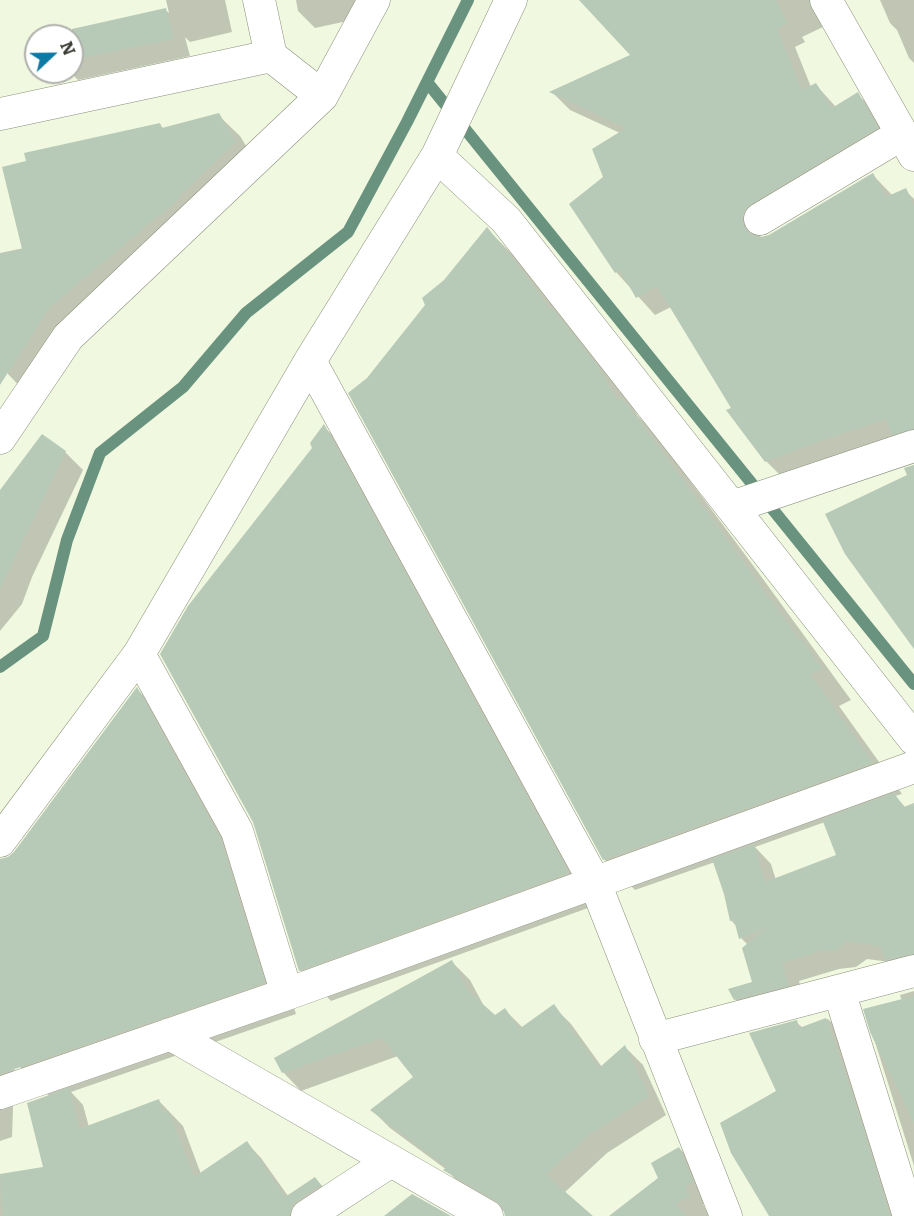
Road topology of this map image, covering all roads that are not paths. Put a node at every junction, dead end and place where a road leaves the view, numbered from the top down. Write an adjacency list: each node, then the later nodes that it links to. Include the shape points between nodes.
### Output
1 (259, 0): 5 (street)
2 (374, 0): 6 (street)
3 (511, 0): 9 (street)
4 (826, 0): 8 (street)
5 (271, 56): 6 (street); 7 (street)
6 (322, 96): 12 (street, via 68,337)
7 (0, 114)
8 (910, 146): 10 (street)
9 (437, 156): 11 (street); 14 (street, via 506,220)
10 (760, 219)
11 (310, 361): 15 (street); 19 (street)
12 (0, 438)
13 (914, 446): 14 (street)
14 (732, 507): 16 (street)
15 (139, 654): 18 (street); 22 (street, via 237,831)
16 (914, 739)
17 (914, 767): 19 (street)
18 (0, 841)
19 (595, 883): 22 (street); 24 (street)
20 (914, 971): 21 (street)
21 (839, 991): 24 (street); 30 (street)
22 (287, 994): 23 (street)
23 (170, 1034): 25 (street); 26 (street)
24 (655, 1039): 29 (street)
25 (0, 1093)
26 (391, 1161): 27 (street); 28 (street)
27 (307, 1216)
28 (487, 1216)
29 (726, 1216)
30 (909, 1216)

